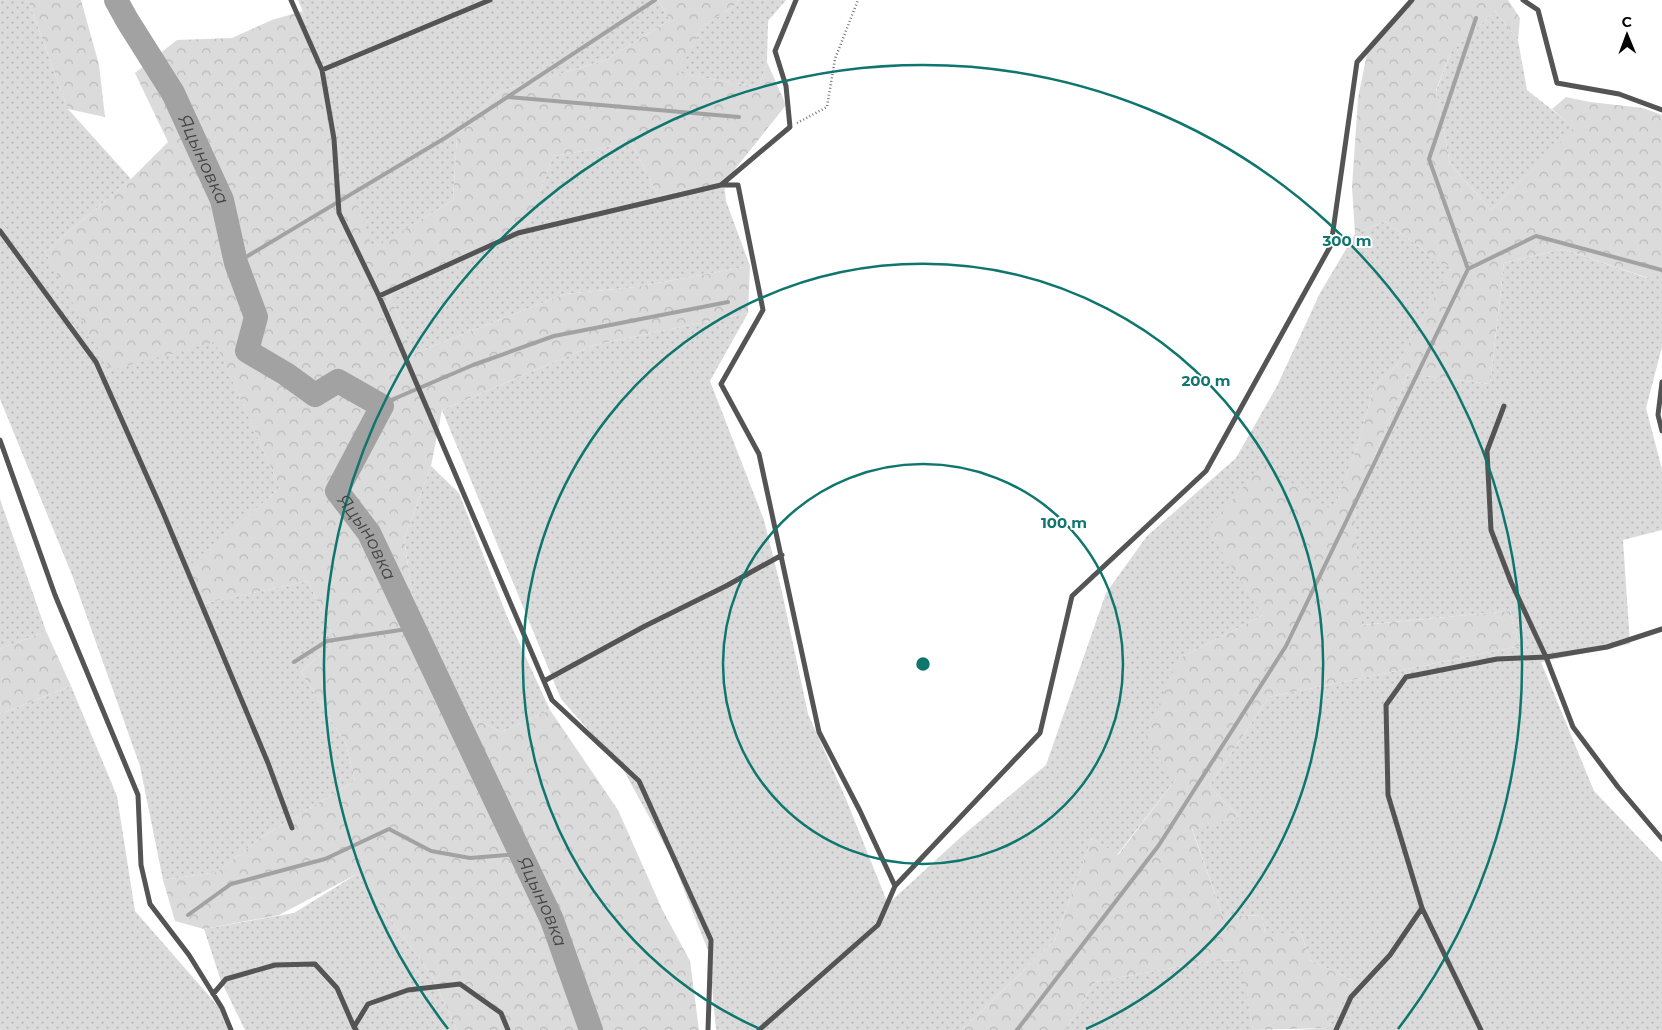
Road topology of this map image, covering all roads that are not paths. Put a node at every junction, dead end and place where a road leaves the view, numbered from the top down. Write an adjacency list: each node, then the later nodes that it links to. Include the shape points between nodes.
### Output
1 (291, 0): 6 (lane)
2 (490, 0): 6 (lane)
3 (796, 0): 8 (lane, via 775,51 786,86 790,127)
4 (1412, 0): 21 (lane, via 1357,62 1332,245 1206,472 1072,596 1040,733)
5 (1524, 0): 7 (lane, via 1538,10 1557,83 1620,94)
6 (322, 70): 10 (lane, via 334,138 339,212)
7 (1662, 110)
8 (721, 185): 10 (lane, via 518,233); 15 (lane, via 738,185 764,310 721,384 759,454)
9 (0, 231): 19 (lane, via 96,362 166,519)
10 (380, 296): 18 (lane)
11 (1662, 382): 13 (lane, via 1658,415)
12 (1504, 406): 17 (lane, via 1487,451 1491,530)
13 (1662, 431)
14 (0, 440): 23 (lane, via 55,595 138,795 141,865 150,904 189,955)
15 (782, 555): 18 (lane); 21 (lane, via 819,732)
16 (1662, 629): 17 (lane, via 1607,647)
17 (1546, 657): 20 (lane, via 1573,727); 22 (lane, via 1497,660 1406,677 1386,705 1388,795)
18 (544, 681): 27 (lane, via 552,700 639,781 711,940)
19 (292, 828)
20 (1662, 839)
21 (895, 886): 28 (lane, via 878,925)
22 (1422, 908): 29 (lane, via 1390,955 1351,997); 30 (lane)
23 (213, 994): 24 (lane, via 226,979 275,965 315,964 337,988); 25 (lane)
24 (355, 1028): 26 (lane, via 368,1004 408,990 460,984 501,1013)
25 (231, 1030)
26 (508, 1030)
27 (708, 1030)
28 (759, 1030)
29 (1336, 1030)
30 (1481, 1030)

